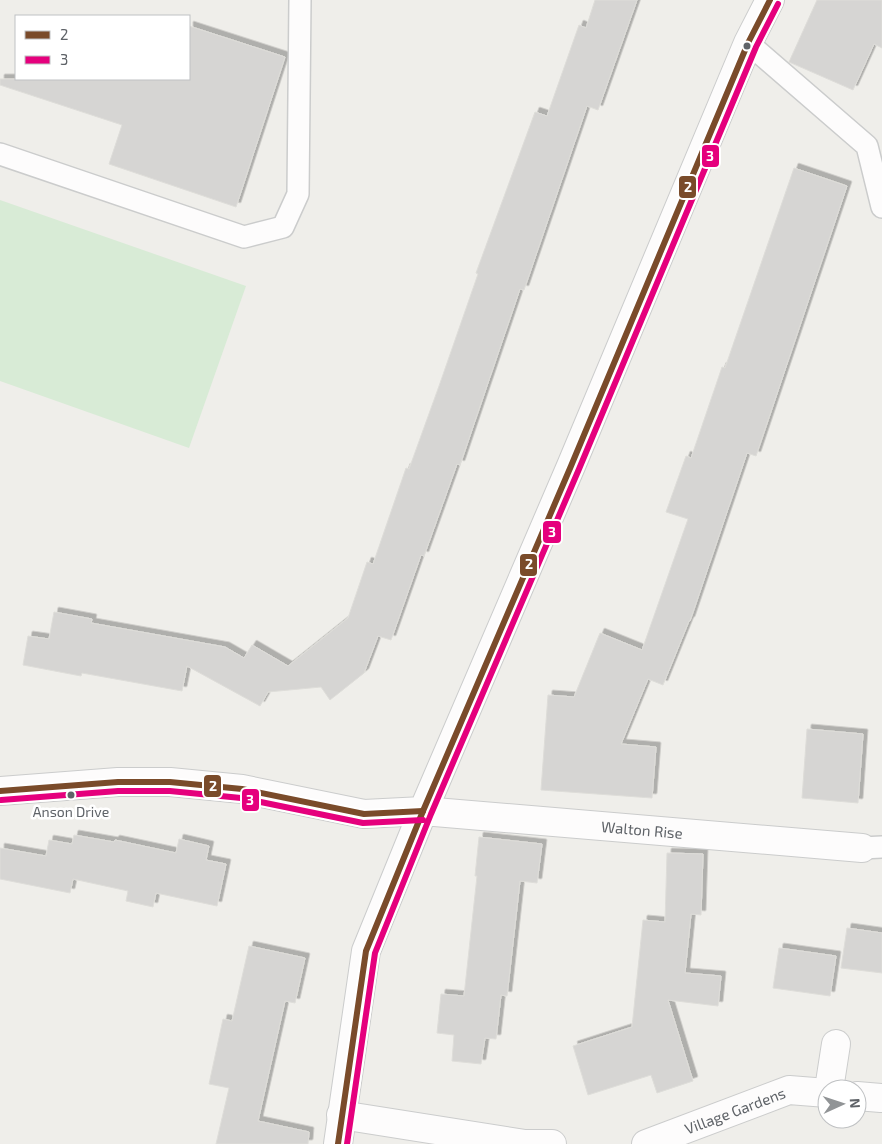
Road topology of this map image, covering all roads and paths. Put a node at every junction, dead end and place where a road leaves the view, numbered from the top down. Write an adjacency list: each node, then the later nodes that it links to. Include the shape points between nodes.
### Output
1 (300, 0): 4 (lane, via 298,194 283,227 244,237)
2 (770, 0): 3 (street)
3 (748, 43): 5 (lane, via 867,146); 7 (street)
4 (0, 154)
5 (882, 207)
6 (0, 791): 7 (street, Walton Rise, via 118,782 170,782 242,789 364,814)
7 (423, 811): 8 (street, Walton Rise); 12 (street, via 366,951)
8 (872, 847)
9 (836, 1044): 10 (street)
10 (831, 1079)
11 (817, 1092): 15 (street, Village Gardens, via 789,1090)
12 (342, 1115): 13 (street); 14 (street, via 526,1144)
13 (338, 1144)
14 (552, 1144)
15 (646, 1144)

